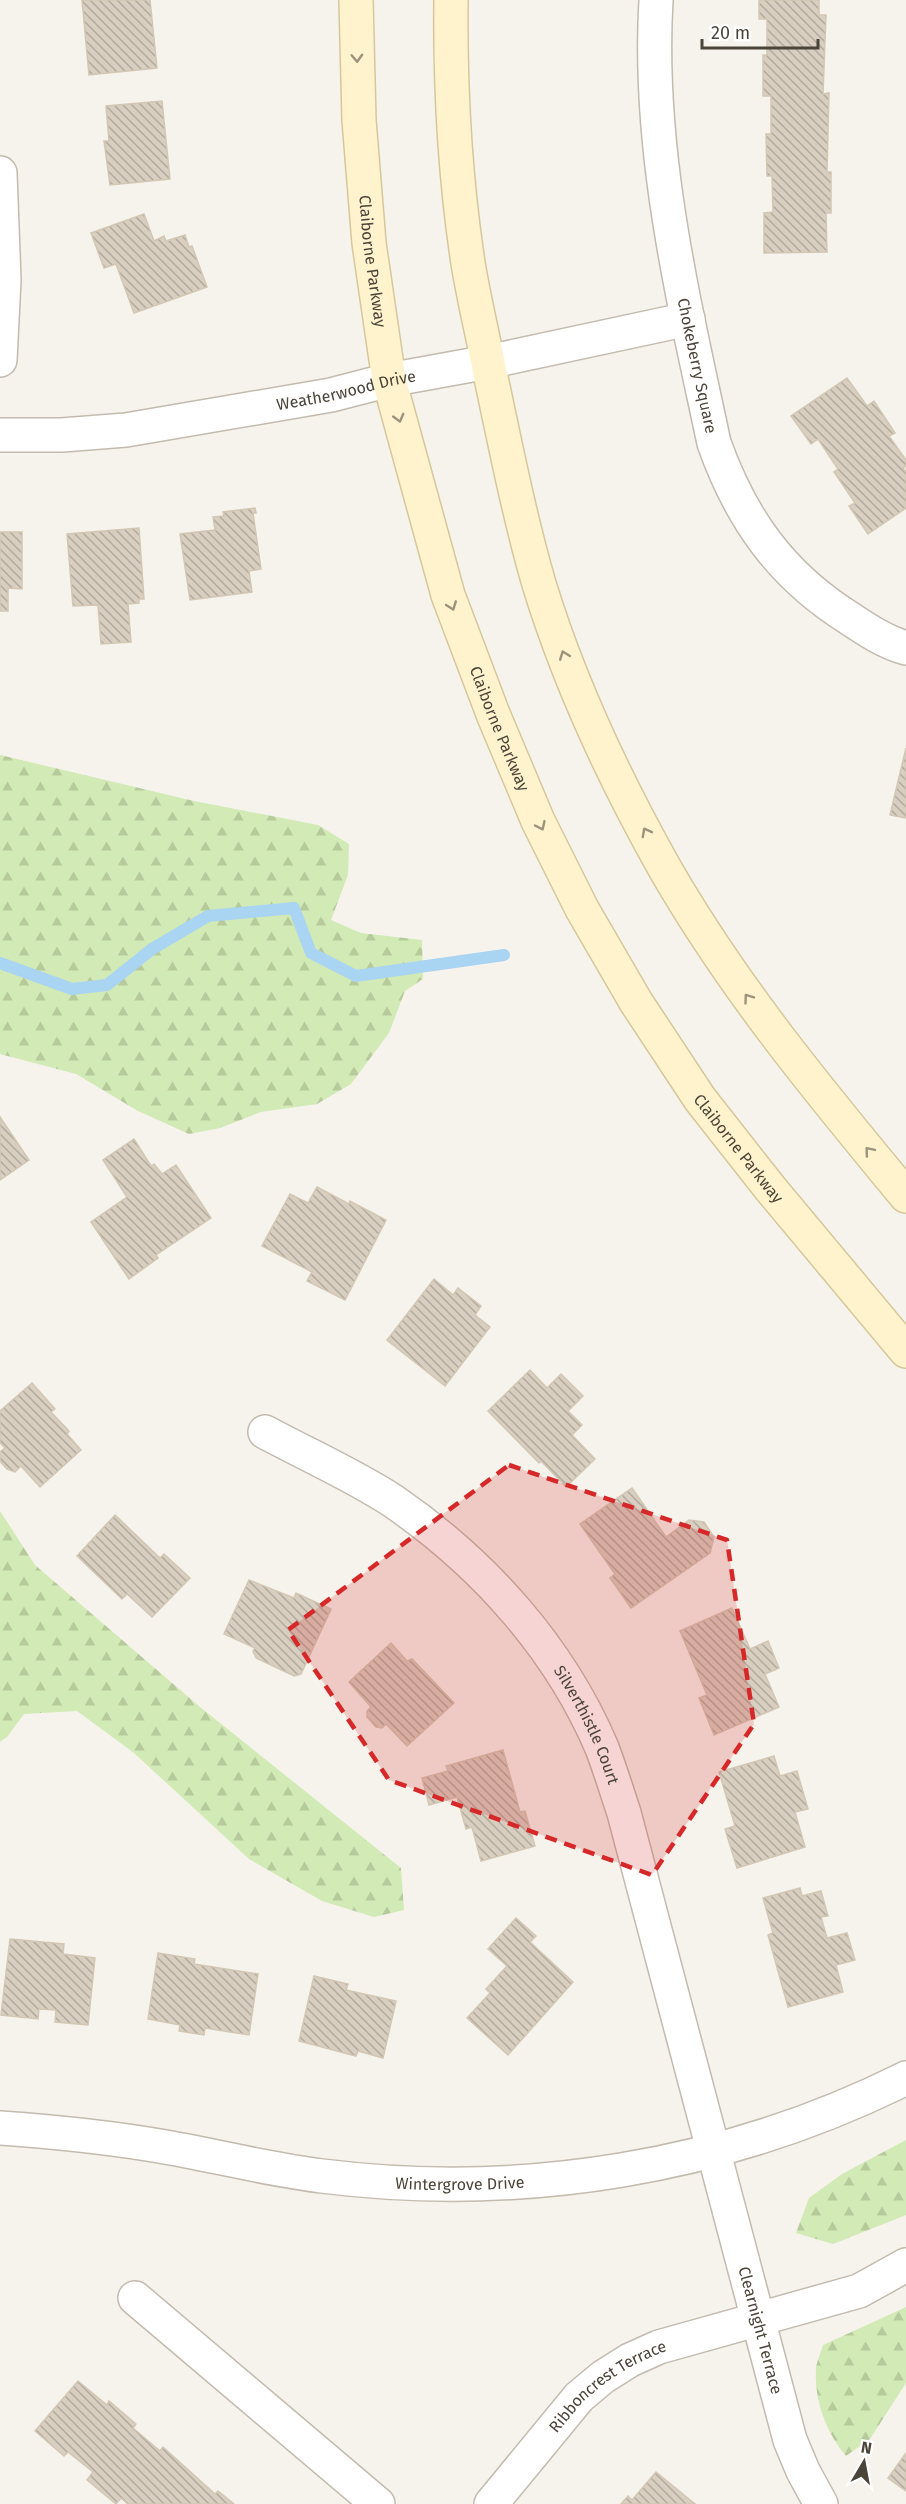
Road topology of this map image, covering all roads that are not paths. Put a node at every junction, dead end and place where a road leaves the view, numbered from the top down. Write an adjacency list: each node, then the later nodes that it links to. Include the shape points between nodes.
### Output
1 (356, 0): 8 (main road, Claiborne Parkway, one-way to 8, via 359,120 369,243)
2 (451, 0): 7 (main road, via 456,147 468,263)
3 (656, 0): 5 (street, Chokeberry Square, via 659,157)
4 (0, 173): 6 (street, via 4,280)
5 (688, 319): 7 (street, Weatherwood Drive); 10 (street, Chokeberry Square, via 714,443 755,529 788,570 819,599 873,634)
6 (0, 360)
7 (488, 362): 8 (street, Weatherwood Drive); 11 (main road, one-way to 7, via 744,993 664,867 607,758 539,584)
8 (389, 380): 9 (street, Weatherwood Drive, via 331,395 126,430); 12 (main road, Claiborne Parkway, one-way to 12, via 448,595 538,821 582,909 636,1002 700,1098)
9 (0, 435)
10 (906, 648)
11 (906, 1196)
12 (906, 1351)
13 (265, 1431): 16 (street, Silverthistle Court, via 391,1500 444,1539 491,1581 536,1634 572,1689 602,1748 624,1813)
14 (906, 2079): 16 (street, Wintergrove Drive, via 782,2131)
15 (0, 2128): 16 (street, Wintergrove Drive, via 169,2148 321,2176 423,2184 521,2183 588,2177)
16 (714, 2151): 19 (street, Clearnight Terrace)
17 (906, 2265): 19 (street, Ribboncrest Terrace, via 858,2291)
18 (135, 2298): 20 (street)
19 (758, 2319): 21 (street, Ribboncrest Terrace, via 659,2347 603,2377 579,2397); 22 (street, Clearnight Terrace, via 790,2440)
20 (378, 2504)
21 (491, 2504)
22 (821, 2504)

